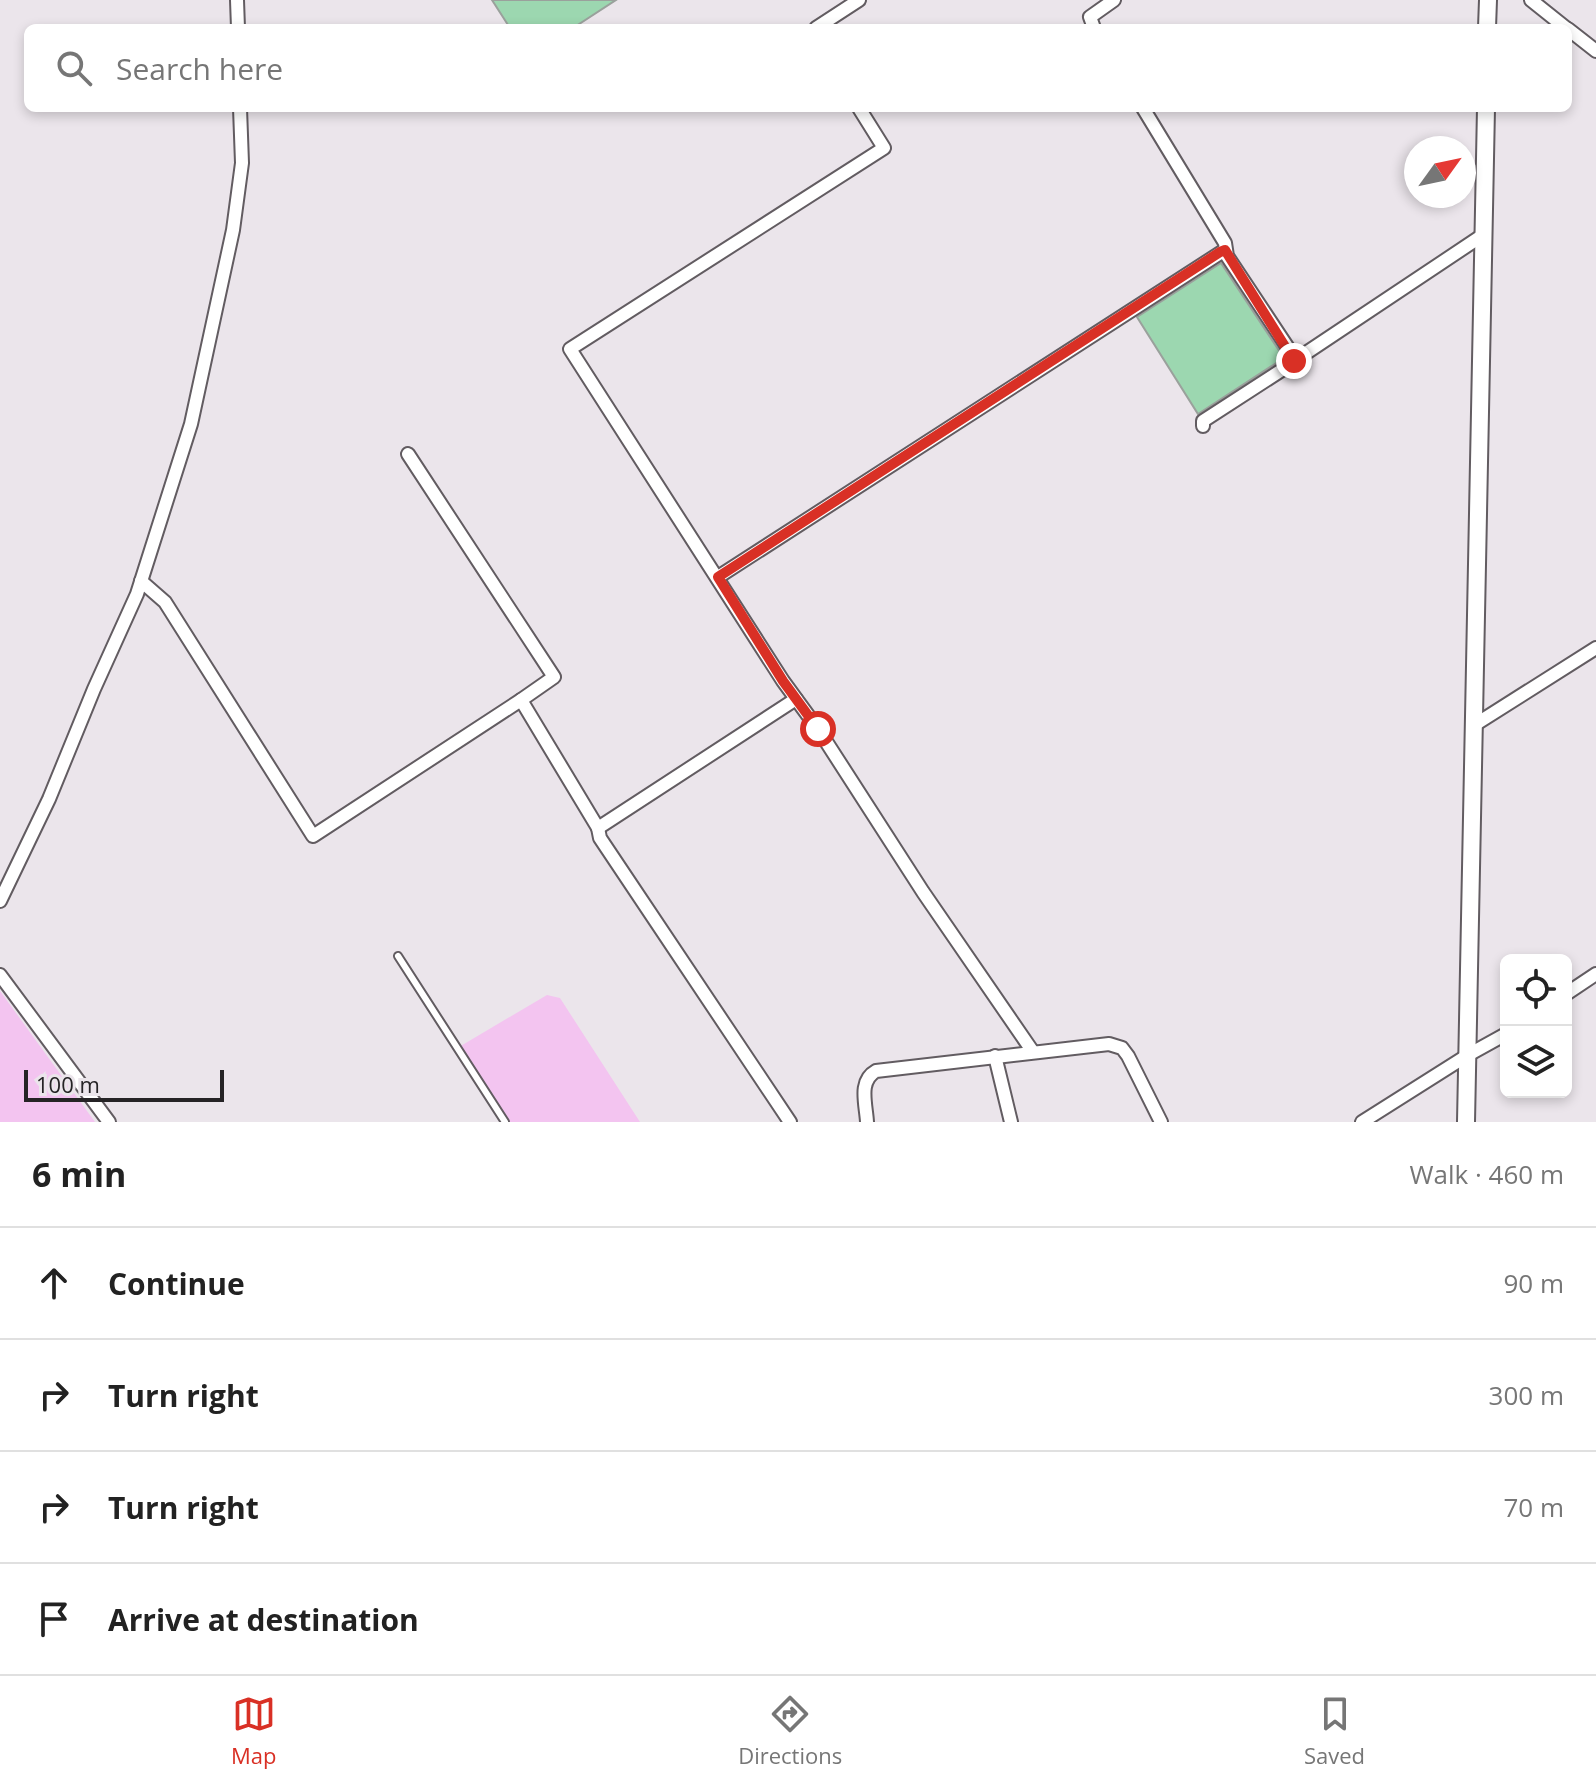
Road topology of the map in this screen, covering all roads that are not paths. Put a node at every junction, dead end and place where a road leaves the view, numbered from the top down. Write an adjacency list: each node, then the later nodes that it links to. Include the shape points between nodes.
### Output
1 (237, 0): 6 (street)
2 (859, 0): 7 (street)
3 (1114, 0): 8 (street, via 1093,13)
4 (1488, 0): 9 (street)
5 (1531, 0): 10 (street)
6 (238, 24)
7 (822, 24)
8 (1093, 24)
9 (1487, 24)
10 (1561, 24)
11 (1572, 33): 12 (street)
12 (1596, 51)
13 (240, 112): 23 (street, via 242,163 233,230 191,424)
14 (862, 112): 22 (street, via 884,148 570,349)
15 (1145, 112): 18 (street)
16 (1486, 112): 17 (street)
17 (1483, 235): 19 (street); 27 (street)
18 (1225, 250): 19 (street); 22 (street)
19 (1294, 361): 20 (street, via 1203,421)
20 (1203, 426)
21 (408, 454): 26 (street, via 554,677)
22 (718, 577): 25 (street)
23 (141, 581): 26 (street, via 165,602 313,836); 29 (street)
24 (1596, 648): 27 (street)
25 (796, 699): 28 (street); 35 (street)
26 (521, 700): 28 (street)
27 (1476, 724): 36 (street)
28 (598, 828): 40 (street)
29 (0, 901)
30 (398, 956): 39 (lane)
31 (1596, 974): 33 (street)
32 (0, 975): 38 (street)
33 (1572, 990)
34 (1500, 1037): 36 (street)
35 (1033, 1052): 37 (street); 43 (street, via 1122,1048)
36 (1468, 1055): 44 (street); 45 (street)
37 (995, 1056): 41 (street, via 870,1073 865,1082); 42 (street)
38 (109, 1122)
39 (505, 1122)
40 (790, 1122)
41 (867, 1122)
42 (1011, 1122)
43 (1161, 1122)
44 (1362, 1122)
45 (1466, 1122)

